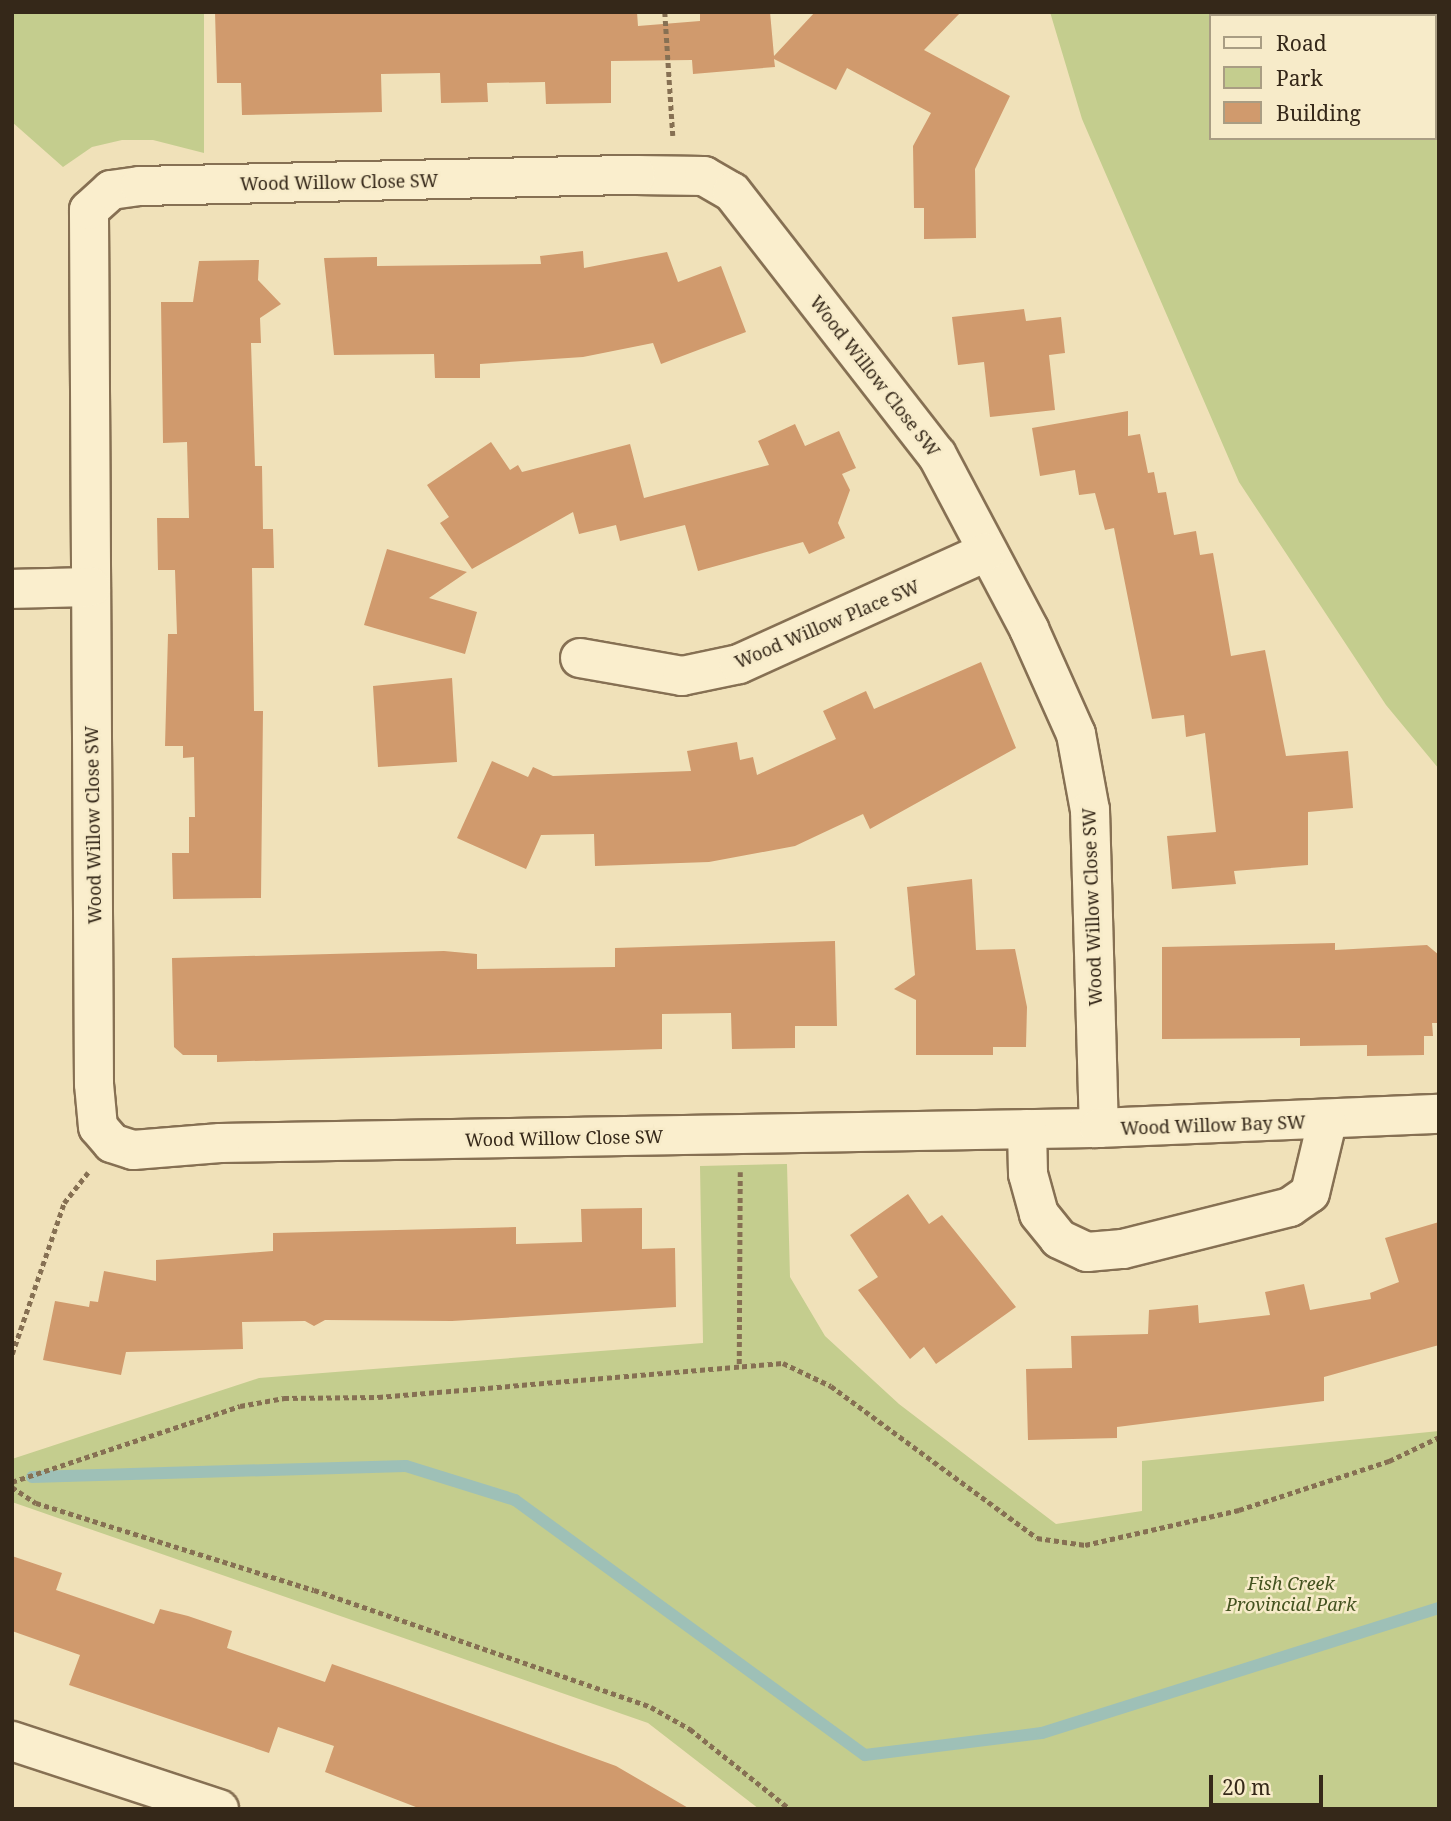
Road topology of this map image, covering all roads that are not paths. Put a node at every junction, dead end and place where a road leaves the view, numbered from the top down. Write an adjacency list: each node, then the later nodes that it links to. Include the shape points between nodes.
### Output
1 (986, 552): 2 (street, Wood Willow Close SW, via 937,455 732,192 705,176 140,186 98,199 85,221); 4 (street, Wood Willow Place SW, via 739,664 682,676); 7 (street, Wood Willow Close SW, via 1029,629 1076,734 1084,771 1093,836)
2 (91, 587): 3 (street); 8 (street, Wood Willow Close SW, via 94,1084 99,1127 111,1143 133,1150 220,1143)
3 (12, 589)
4 (580, 658)
5 (1439, 1114): 6 (street, Wood Willow Bay SW)
6 (1327, 1122): 7 (street, Wood Willow Bay SW); 8 (street, Wood Willow Bay SW, via 1310,1194 1290,1207 1123,1250 1087,1252 1059,1239 1039,1214 1028,1174)
7 (1099, 1128): 8 (street, Wood Willow Close SW)
8 (1027, 1129)
9 (12, 1741): 10 (street)
10 (219, 1809)

